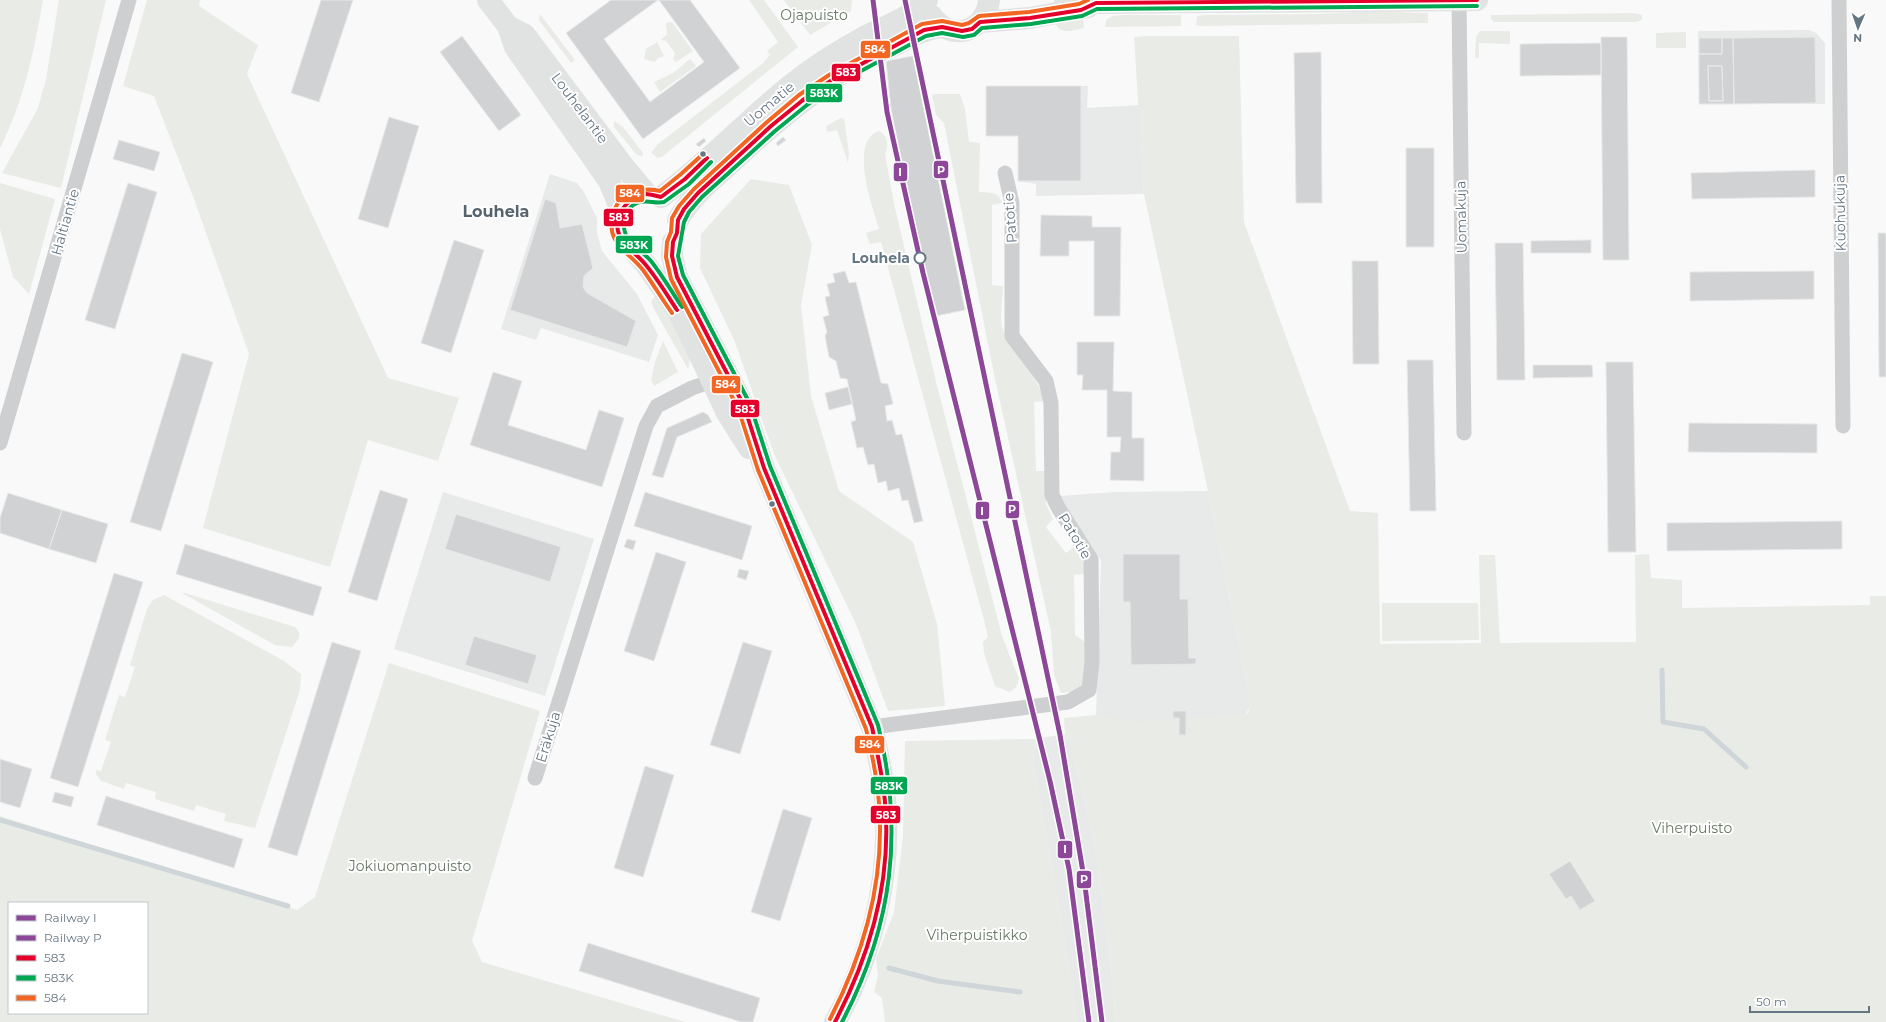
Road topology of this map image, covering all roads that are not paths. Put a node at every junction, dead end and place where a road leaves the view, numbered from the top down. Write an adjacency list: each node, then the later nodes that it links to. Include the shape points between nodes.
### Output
1 (129, 0): 22 (street, Haltiantie)
2 (488, 0): 11 (main road, Louhelantie)
3 (928, 0): 12 (main road, via 931,15); 14 (main road, Uomatie, via 920,9 866,36 792,84 685,179)
4 (989, 0): 10 (main road, via 988,9)
5 (1065, 0): 9 (main road)
6 (1459, 0): 7 (main road); 9 (main road); 21 (street, Uomakuja)
7 (1477, 0)
8 (1838, 0): 20 (street, Kuohukuja)
9 (1096, 3): 10 (main road, via 1081,10)
10 (980, 22): 12 (main road, via 962,31)
11 (508, 26): 14 (main road, Louhelantie, via 525,35 625,168); 15 (main road, Louhelantie, via 515,47 609,181)
12 (942, 27): 16 (main road, Uomatie, via 924,30 867,59 803,100 698,193)
13 (1005, 173): 23 (street, Patotie, via 1012,203 1012,336 1046,381 1051,402 1052,495 1091,559 1092,661 1088,690 1068,702)
14 (654, 196): 15 (main road, via 633,198); 16 (main road, via 672,206)
15 (621, 210): 18 (main road, via 618,220 620,237 626,246)
16 (678, 220): 17 (main road, via 678,233)
17 (673, 242): 18 (main road, via 657,254); 19 (main road, via 672,256 680,285)
18 (636, 253): 19 (main road, via 676,309 696,347)
19 (720, 379): 23 (main road, via 744,406 764,468); 24 (street, Eräkuja, via 692,388 657,406 646,426)
20 (1843, 426)
21 (1464, 433)
22 (0, 443)
23 (872, 727): 25 (main road, via 881,769 886,812 881,884 872,930 853,986)
24 (535, 778)
25 (839, 1015)

